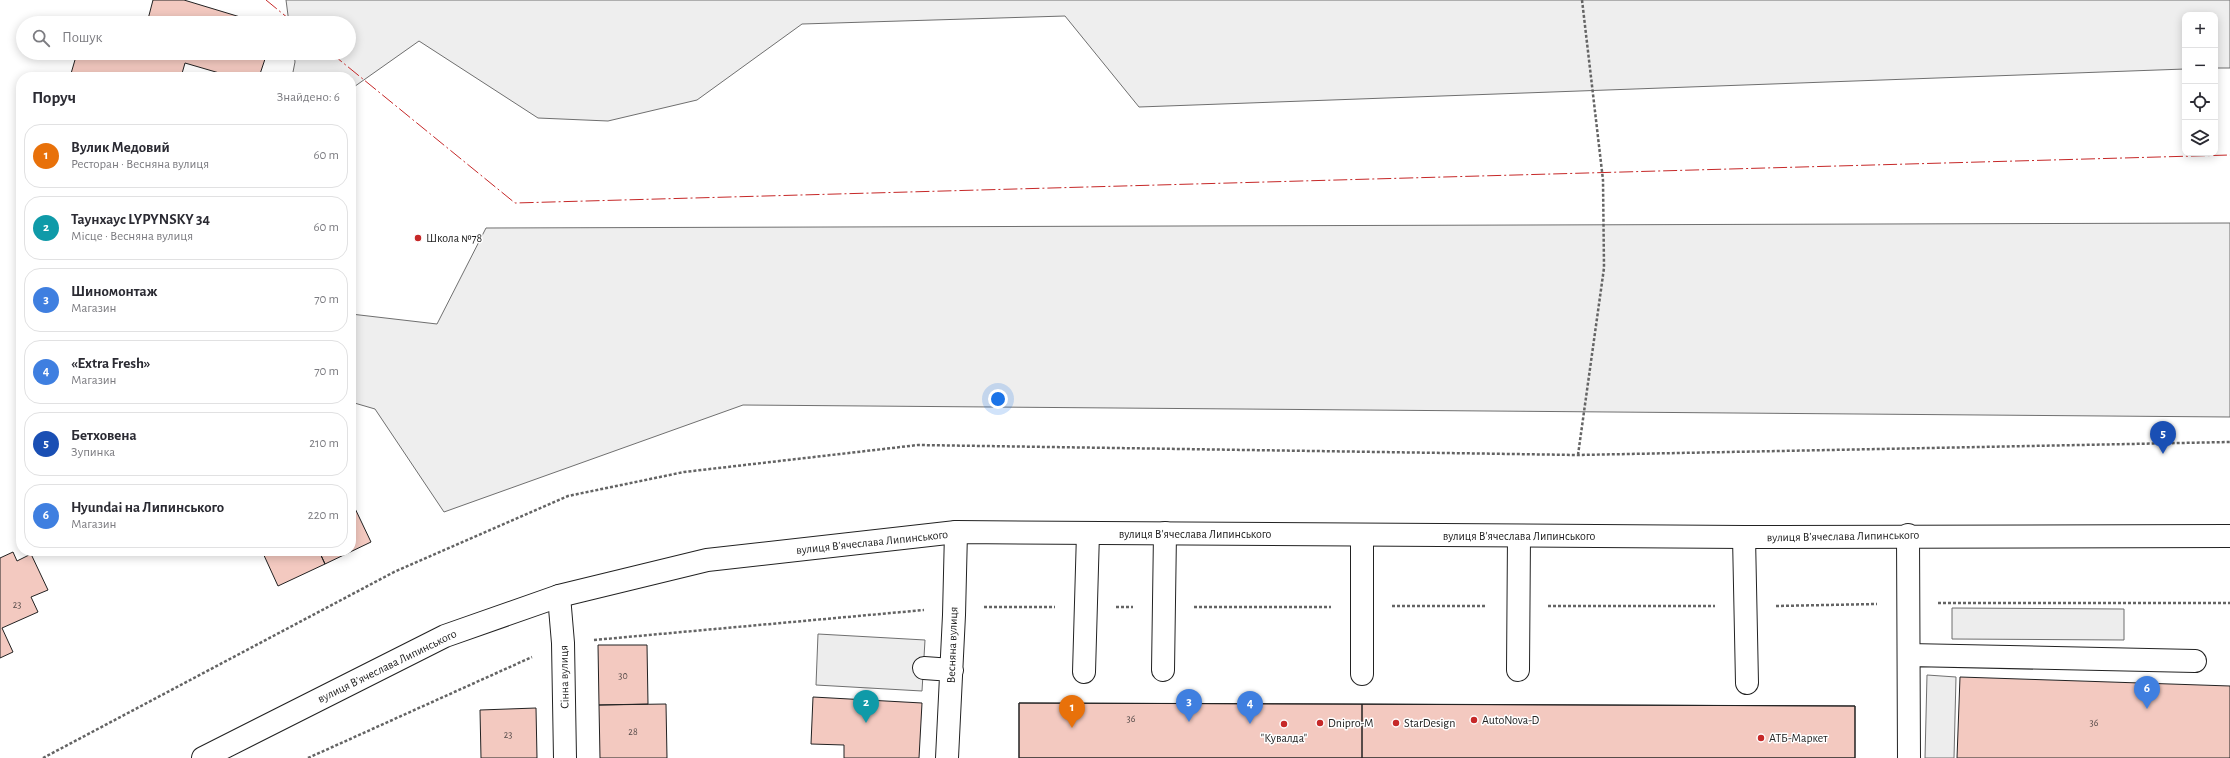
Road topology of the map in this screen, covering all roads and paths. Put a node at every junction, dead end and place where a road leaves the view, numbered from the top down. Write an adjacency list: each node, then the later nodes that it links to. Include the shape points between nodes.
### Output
1 (1582, 0): 3 (path, via 1603,180 1604,268)
2 (2230, 442): 3 (path)
3 (1578, 455): 32 (path, via 918,445 684,472 568,496 394,572)
4 (956, 532): 5 (main road, вулиця Вʼячеслава Липинського); 12 (main road, вулиця Вʼячеслава Липинського, via 707,560); 18 (main road, Весняна вулиця)
5 (1088, 533): 6 (main road, вулиця Вʼячеслава Липинського); 19 (main road)
6 (1164, 533): 7 (main road, вулиця Вʼячеслава Липинського); 20 (main road)
7 (1362, 534): 9 (main road, вулиця Вʼячеслава Липинського); 15 (main road)
8 (1908, 535): 10 (main road, вулиця Вʼячеслава Липинського); 11 (main road, вулиця Вʼячеслава Липинського); 13 (main road)
9 (1519, 536): 11 (main road, вулиця Вʼячеслава Липинського); 16 (main road)
10 (2230, 536)
11 (1744, 537): 17 (main road)
12 (559, 596): 21 (main road, Сінна вулиця); 31 (main road, вулиця Вʼячеслава Липинського, via 445,636)
13 (1908, 603): 14 (path); 17 (path); 22 (main road)
14 (2230, 603)
15 (1362, 606): 16 (path); 20 (path); 29 (main road)
16 (1518, 606): 17 (path); 27 (main road)
17 (1745, 606): 30 (main road)
18 (954, 607): 19 (path); 21 (path); 25 (main road, Весняна вулиця)
19 (1086, 607): 20 (path); 28 (main road)
20 (1165, 607): 26 (main road)
21 (563, 643): 33 (path); 34 (main road, Сінна вулиця)
22 (1909, 655): 23 (main road); 36 (main road)
23 (2195, 661)
24 (924, 668): 25 (main road)
25 (952, 670): 35 (main road, Весняна вулиця)
26 (1163, 670)
27 (1518, 670)
28 (1084, 672)
29 (1362, 674)
30 (1746, 683)
31 (214, 755)
32 (43, 758)
33 (308, 758)
34 (565, 758)
35 (947, 758)
36 (1909, 758)

